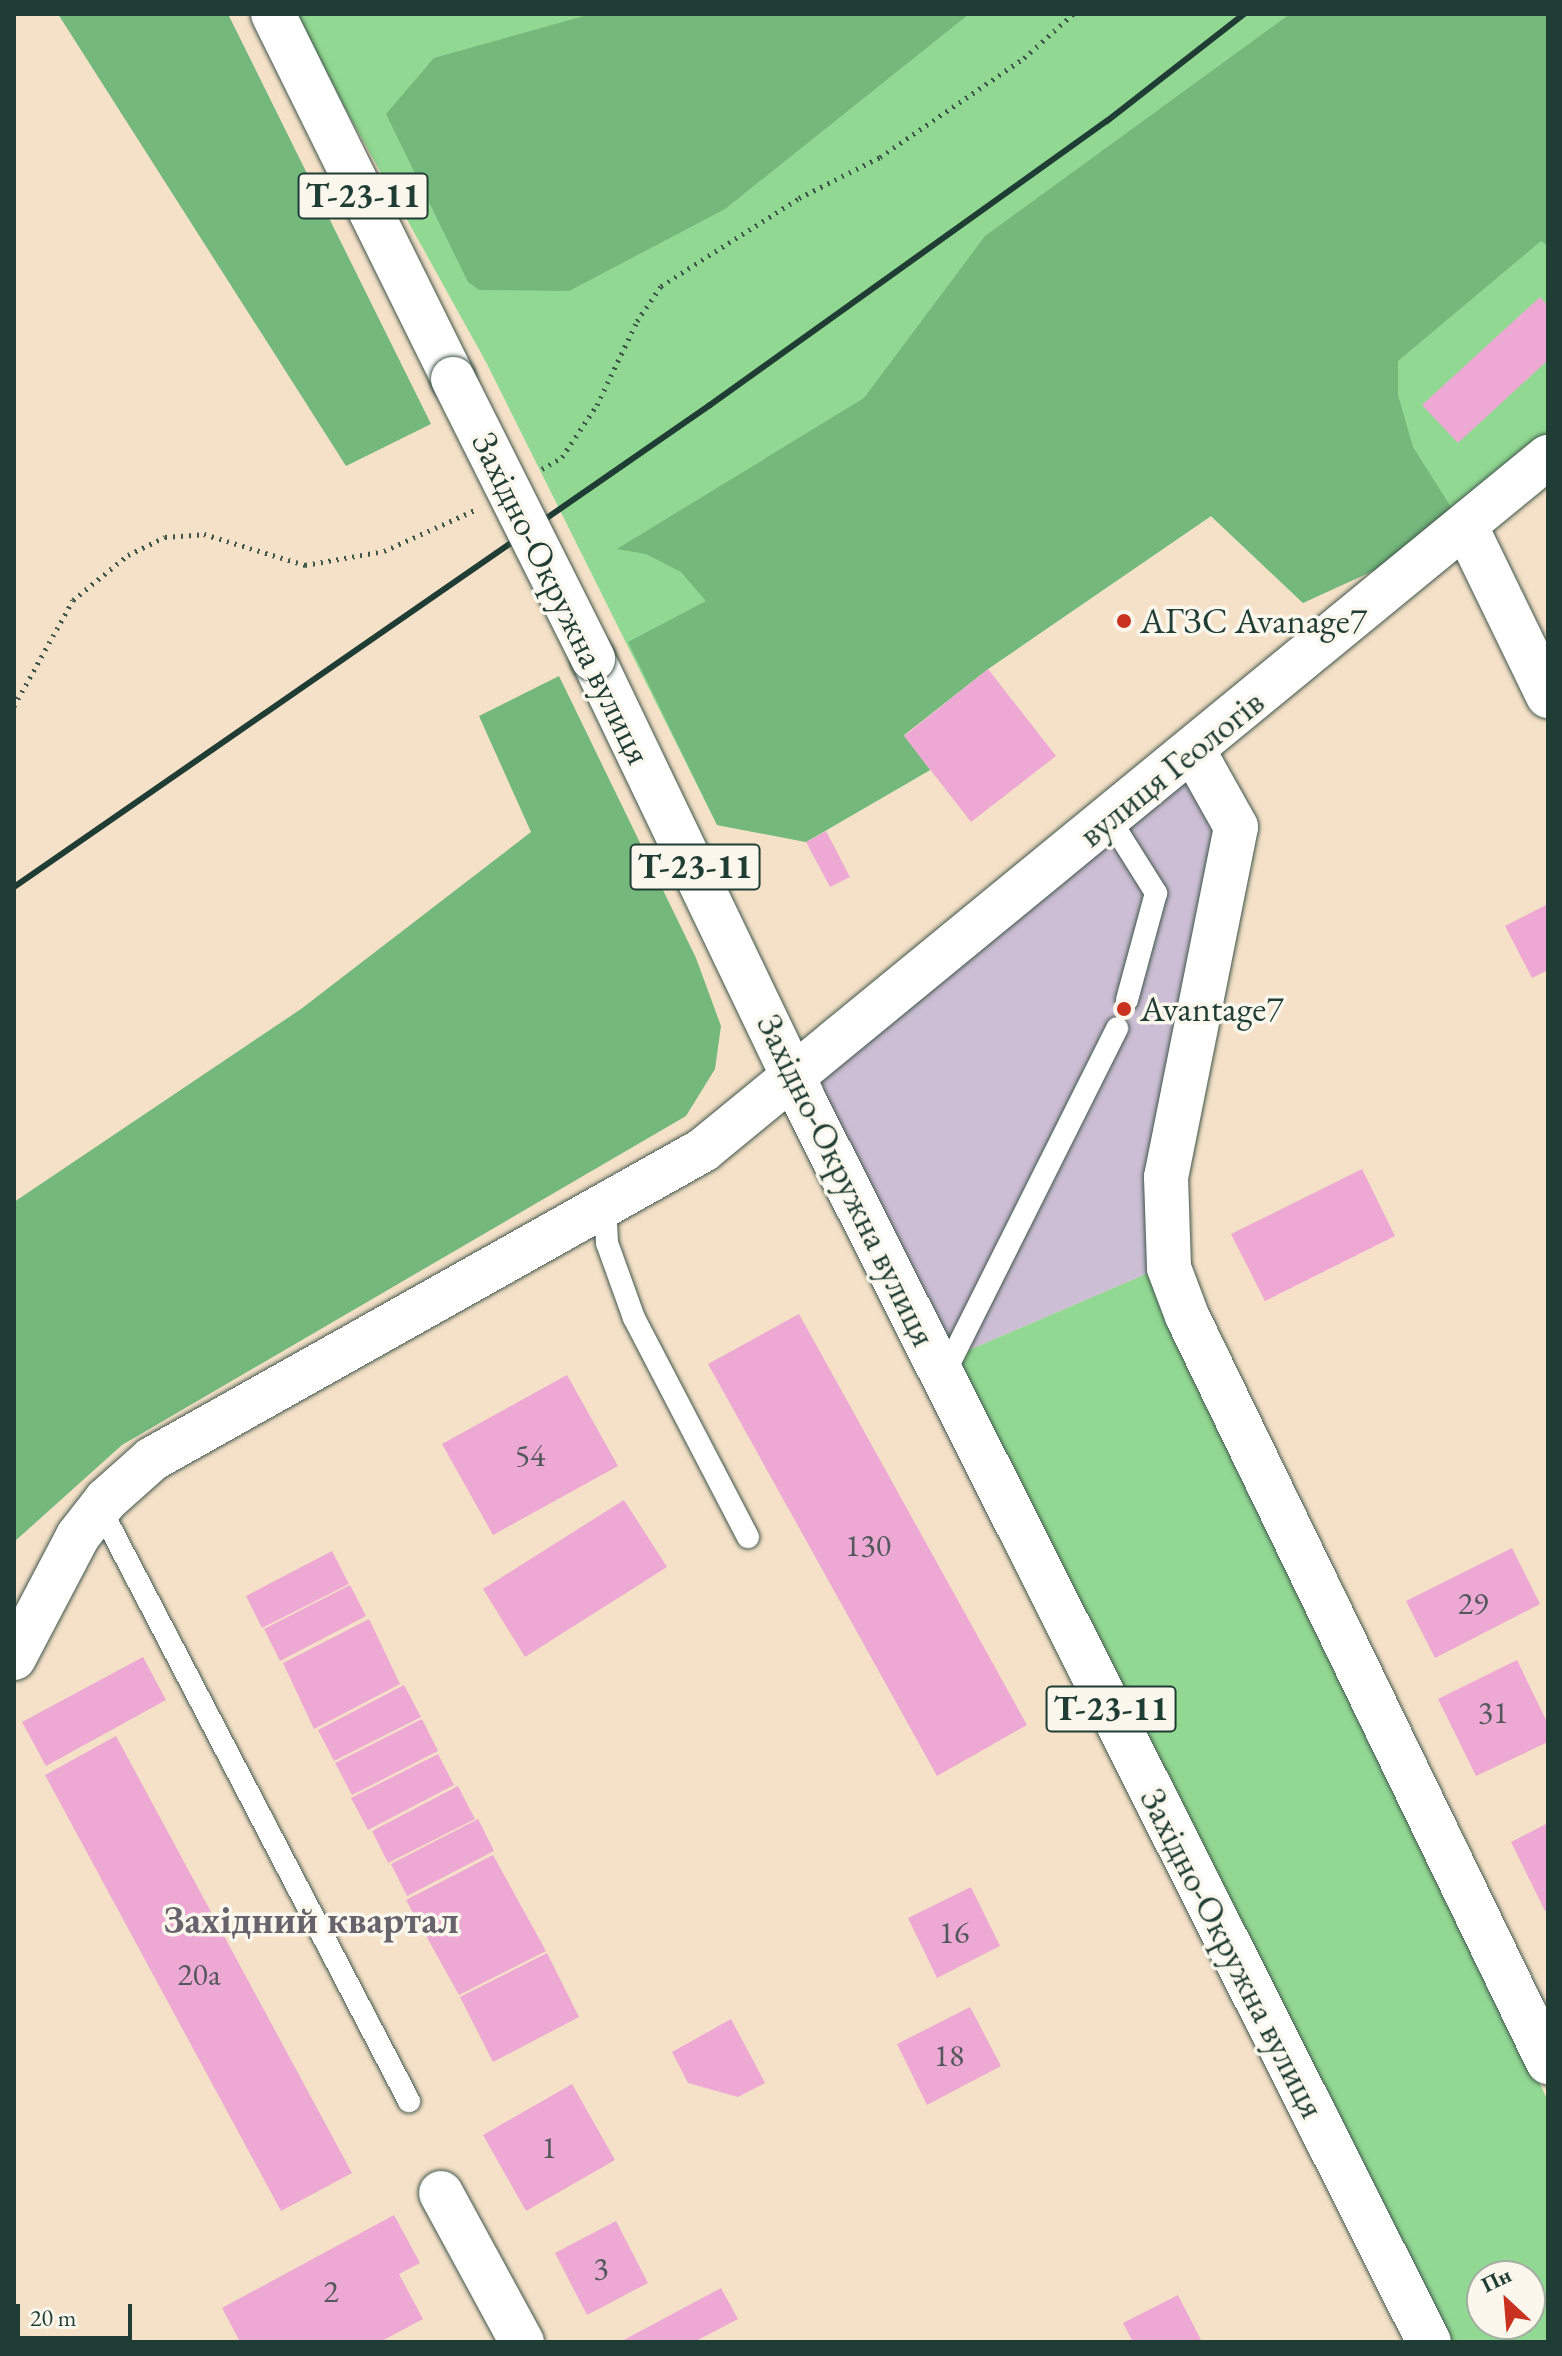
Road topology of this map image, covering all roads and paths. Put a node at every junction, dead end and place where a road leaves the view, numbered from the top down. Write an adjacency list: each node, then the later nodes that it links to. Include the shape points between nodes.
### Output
1 (273, 14): 13 (street, Західно-Окружна вулиця / Т-23-11, bridge, via 593,659)
2 (1073, 14): 4 (path, via 1024,58 880,157 799,198 661,286 562,457)
3 (1548, 457): 6 (street, вулиця Геологів)
4 (538, 472)
5 (489, 502): 8 (path, via 452,524 384,551 305,565 204,534 165,537 128,555 73,600)
6 (1466, 527): 7 (street); 9 (street, вулиця Геологів)
7 (1548, 696)
8 (14, 706)
9 (1193, 750): 10 (street, вулиця Геологів); 19 (street, via 1236,827 1166,1177 1169,1268 1187,1316)
10 (1109, 818): 11 (lane, via 1156,893); 13 (street, вулиця Геологів)
11 (1127, 1000)
12 (1117, 1028): 15 (lane)
13 (793, 1077): 14 (street, вулиця Геологів, via 703,1150); 15 (street, Західно-Окружна вулиця / Т-23-11)
14 (605, 1203): 16 (street, вулиця Геологів, via 152,1459); 17 (lane, via 607,1243 634,1318)
15 (943, 1376): 23 (street, Західно-Окружна вулиця / Т-23-11)
16 (100, 1508): 18 (street, вулиця Геологів, via 78,1536); 20 (lane)
17 (748, 1537)
18 (14, 1658)
19 (1548, 2062)
20 (409, 2101)
21 (441, 2193): 22 (street)
22 (522, 2342)
23 (1429, 2342)

